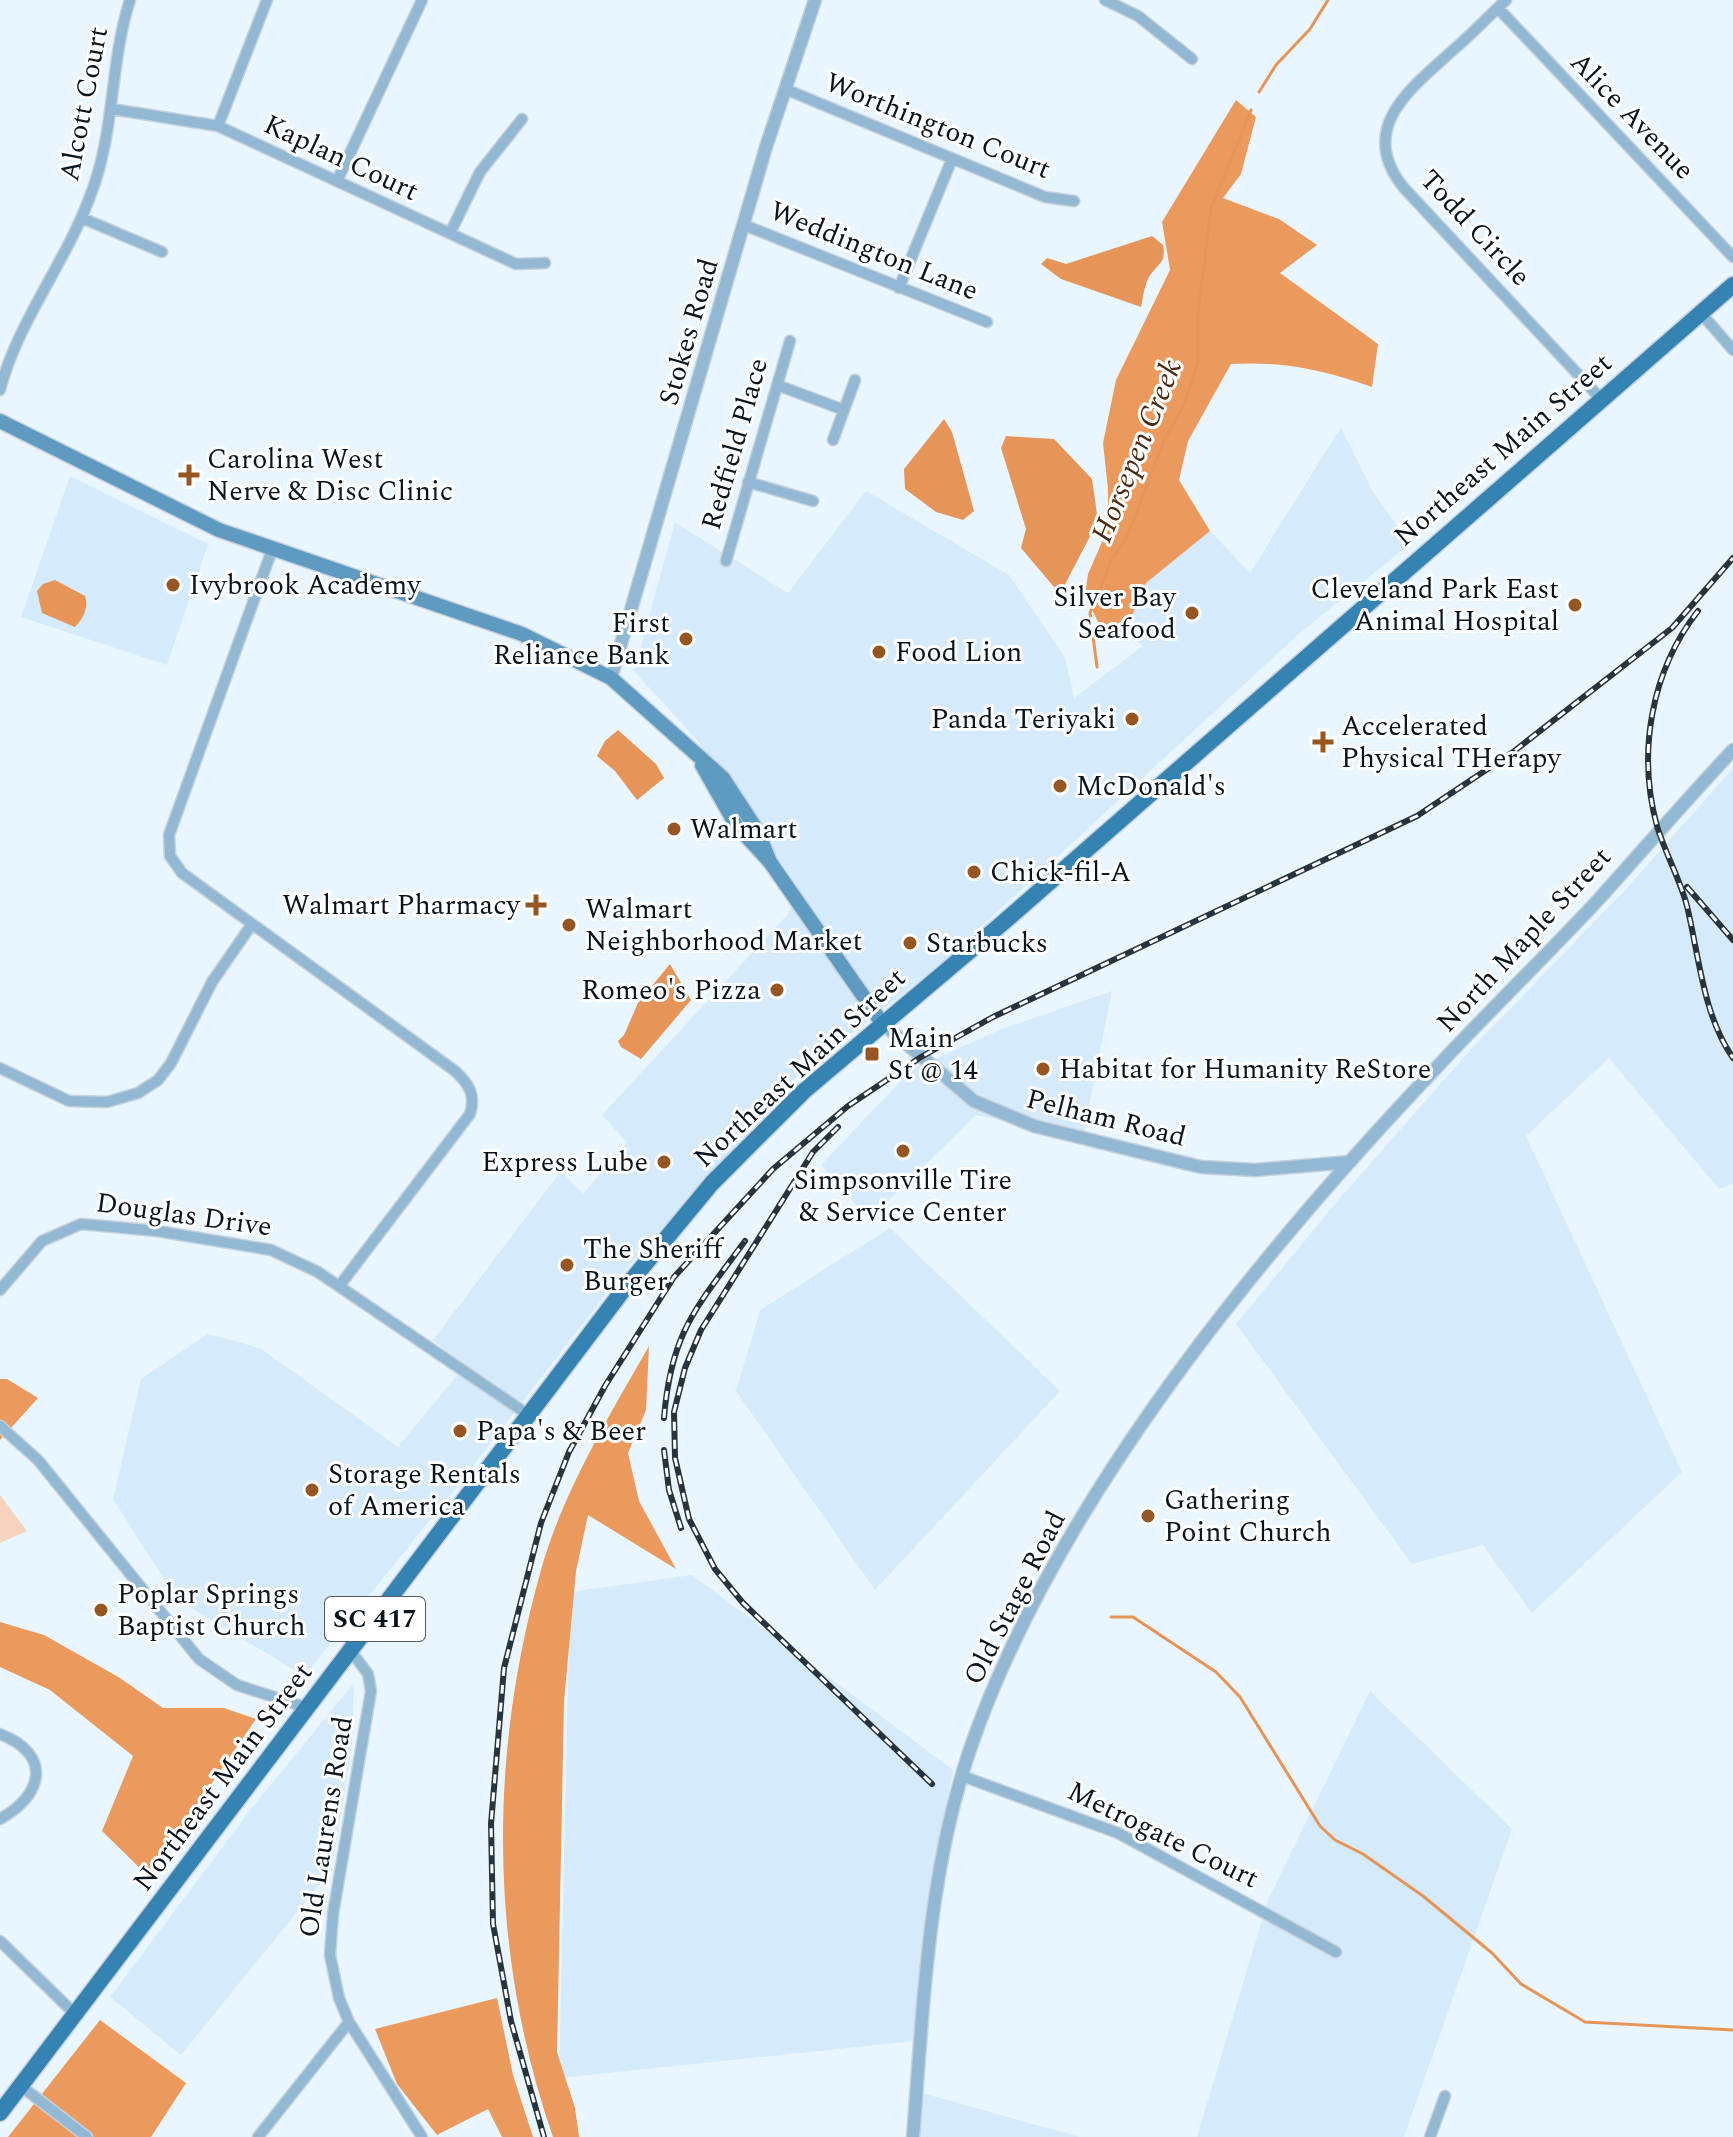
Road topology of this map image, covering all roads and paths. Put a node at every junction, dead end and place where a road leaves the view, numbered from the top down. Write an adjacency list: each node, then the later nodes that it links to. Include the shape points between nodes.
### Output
1 (130, 0): 9 (street, Alcott Court)
2 (267, 0): 11 (street)
3 (422, 0): 13 (street)
4 (815, 0): 8 (street, Stokes Road)
5 (1105, 0): 7 (street, via 1138,16)
6 (1502, 4): 19 (street, Alice Avenue); 30 (street, Todd Circle, via 1398,102 1387,129 1388,158 1404,188)
7 (1192, 59)
8 (785, 89): 12 (street, Worthington Court); 16 (street, Stokes Road)
9 (112, 109): 11 (street, Kaplan Court); 15 (street, Alcott Court)
10 (522, 119): 17 (street, via 480,172)
11 (218, 126): 13 (street, Kaplan Court)
12 (952, 159): 14 (street, Worthington Court, via 1045,197); 22 (street)
13 (337, 181): 17 (street, Kaplan Court)
14 (1074, 201)
15 (82, 218): 18 (street); 29 (street, Alcott Court, via 10,358)
16 (744, 225): 22 (street, Weddington Lane); 38 (street, Stokes Road)
17 (450, 233): 20 (street, Kaplan Court, via 516,264)
18 (162, 252)
19 (1733, 257)
20 (545, 263)
21 (1733, 285): 23 (main road, Northeast Main Street)
22 (899, 288): 24 (street, Weddington Lane)
23 (1700, 312): 26 (street); 30 (main road, Northeast Main Street)
24 (987, 322)
25 (790, 341): 28 (street, Redfield Place)
26 (1733, 350)
27 (855, 380): 31 (street)
28 (777, 385): 31 (street); 34 (street, Redfield Place)
29 (0, 390)
30 (1601, 399): 41 (main road, Northeast Main Street)
31 (844, 410): 33 (street)
32 (0, 421): 36 (main road, via 152,500)
33 (833, 440)
34 (748, 482): 35 (street); 37 (street, Redfield Place)
35 (813, 501)
36 (272, 550): 38 (main road, via 530,637); 40 (street, via 168,839 176,868)
37 (726, 561)
38 (611, 678): 41 (main road, via 723,778 757,830 770,862)
39 (1733, 750): 43 (street, North Maple Street)
40 (252, 924): 42 (street, via 212,982 171,1063 138,1093 107,1102 69,1101); 44 (street, via 455,1071 473,1095 470,1114)
41 (882, 1023): 43 (street, Pelham Road, via 969,1099 1034,1126 1201,1167 1255,1170); 46 (main road, Northeast Main Street / SC 417, via 712,1183 621,1293)
42 (0, 1068)
43 (1350, 1162): 51 (street, Old Stage Road, via 1194,1353 1100,1490 1024,1621)
44 (340, 1285): 45 (street, Douglas Drive, via 271,1250 91,1223 42,1241); 46 (street, Douglas Drive)
45 (0, 1290)
46 (530, 1416): 48 (main road, Northeast Main Street / SC 417)
47 (0, 1426): 49 (street, via 38,1460 199,1659 237,1685)
48 (351, 1651): 49 (main road, Northeast Main Street / SC 417); 56 (street, Old Laurens Road, via 368,1674 371,1691 330,1932 333,1976)
49 (308, 1708): 55 (main road, Northeast Main Street / SC 417)
50 (0, 1734): 52 (street, via 27,1749 36,1774 29,1796)
51 (962, 1776): 54 (street, Metrogate Court, via 1118,1833); 63 (street, Old Stage Road, via 937,1877)
52 (0, 1819)
53 (0, 1941): 55 (street)
54 (1336, 1952)
55 (75, 2014): 57 (main road, Northeast Main Street / SC 417)
56 (349, 2022): 61 (street); 62 (street, Old Laurens Road)
57 (21, 2086): 59 (main road, Northeast Main Street / SC 417); 60 (street)
58 (1445, 2096): 64 (street)
59 (0, 2113)
60 (87, 2137)
61 (258, 2137)
62 (422, 2137)
63 (913, 2137)
64 (1430, 2137)

